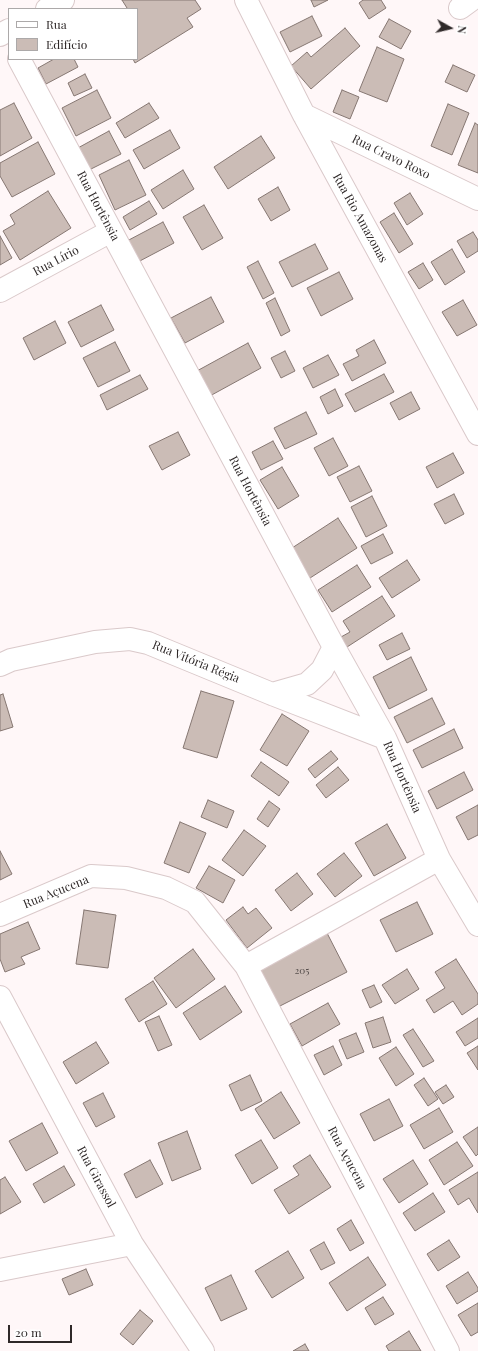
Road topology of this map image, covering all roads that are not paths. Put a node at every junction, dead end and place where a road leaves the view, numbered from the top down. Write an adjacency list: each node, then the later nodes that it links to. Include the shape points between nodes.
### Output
1 (63, 0): 3 (street)
2 (246, 0): 5 (street, Rua Rio Amazonas)
3 (49, 8)
4 (20, 60): 7 (street, Rua Hortênsia)
5 (304, 115): 6 (street, Rua Cravo Roxo); 9 (street, Rua Rio Amazonas)
6 (478, 199)
7 (111, 231): 8 (street, Rua Lírio); 10 (street, Rua Hortênsia)
8 (0, 291)
9 (478, 434)
10 (334, 647): 12 (street, via 322,670 307,684); 13 (street, Rua Hortênsia)
11 (0, 665): 12 (street, Rua Vitória Régia, via 11,660 95,642 130,639 148,643)
12 (272, 694): 13 (street, Rua Vitória Régia)
13 (385, 738): 14 (street, Rua Hortênsia)
14 (439, 859): 16 (street, Rua Hortênsia); 17 (street)
15 (0, 915): 17 (street, Rua Açucena, via 92,876 126,878 166,888 195,902)
16 (478, 925)
17 (246, 966): 22 (street, Rua Açucena)
18 (0, 997): 19 (street, Rua Girassol)
19 (132, 1244): 20 (street); 21 (street, Rua Girassol)
20 (0, 1270)
21 (204, 1351)
22 (448, 1351)

